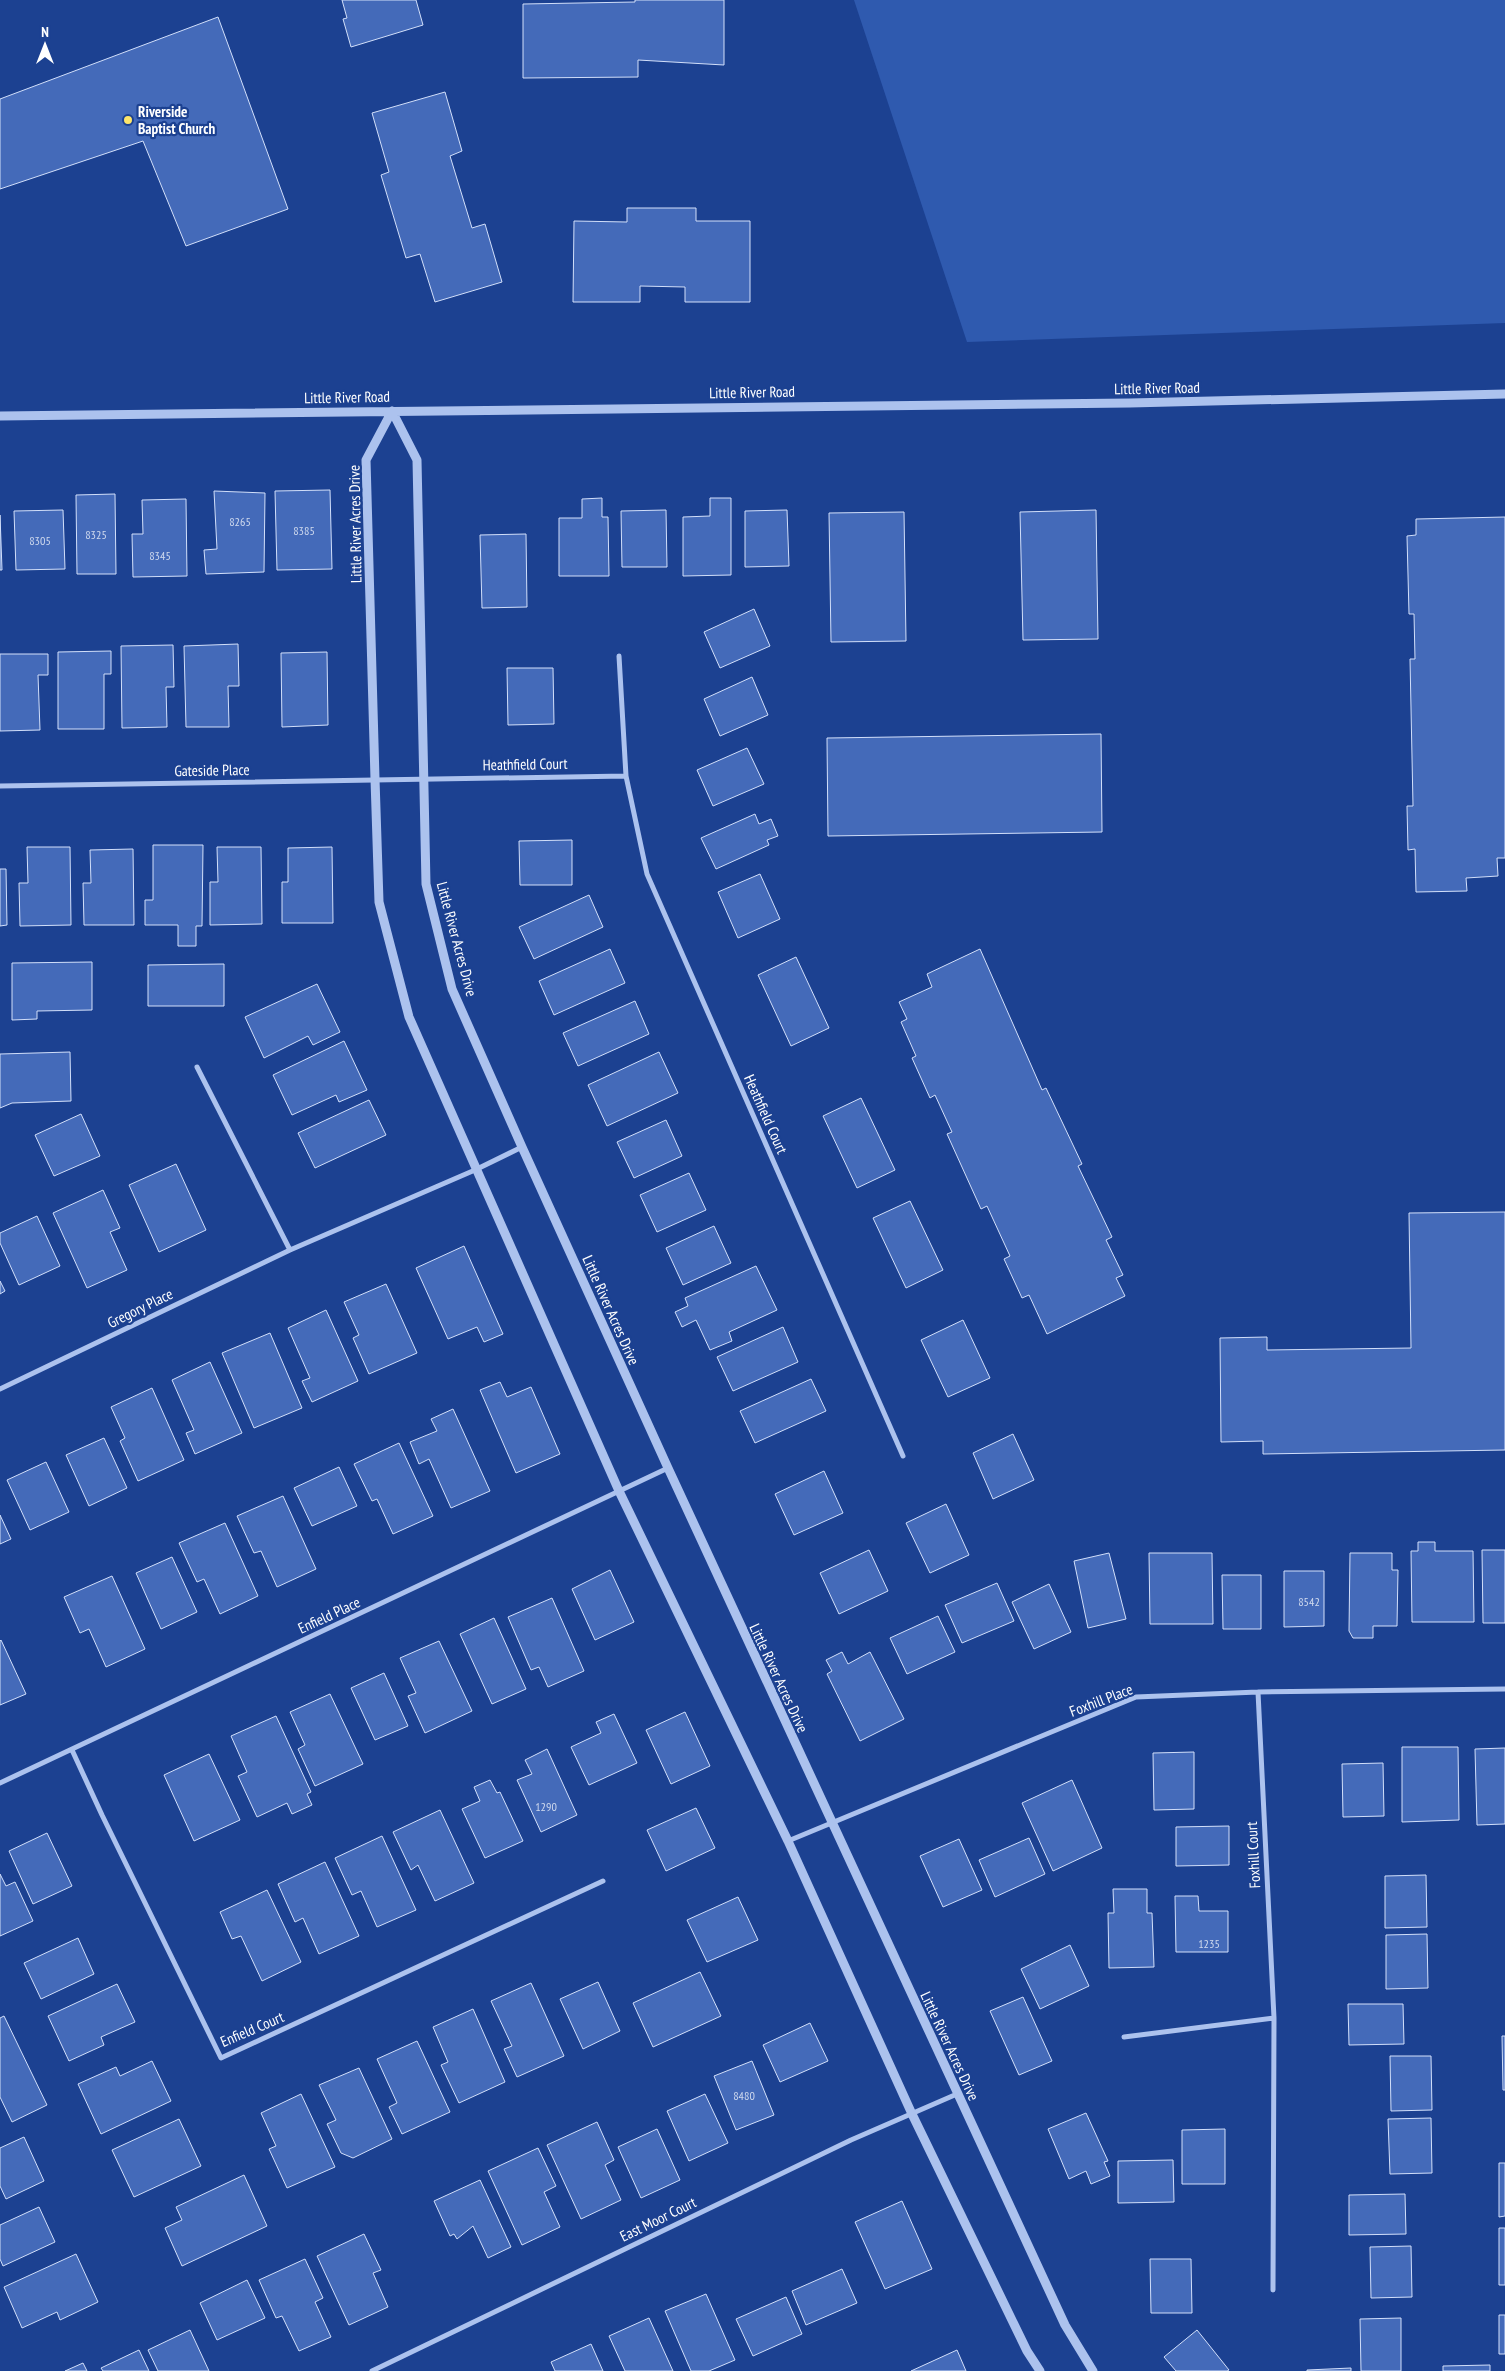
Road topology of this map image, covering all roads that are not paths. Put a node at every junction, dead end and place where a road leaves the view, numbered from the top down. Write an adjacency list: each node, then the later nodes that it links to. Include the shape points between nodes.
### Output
1 (1505, 394): 2 (street, Little River Road, via 1130,403)
2 (392, 411): 3 (street, Little River Road); 6 (street, Little River Acres Drive, via 417,460); 7 (street, Little River Acres Drive, via 366,460)
3 (0, 416)
4 (619, 656): 5 (street, Heathfield Court)
5 (626, 776): 6 (street, Heathfield Court); 14 (street, Heathfield Court, via 647,874)
6 (425, 778): 7 (street, Gateside Place); 10 (street, Little River Acres Drive, via 426,884 452,989)
7 (375, 779): 8 (street, Gateside Place); 11 (street, Little River Acres Drive, via 379,902 409,1017)
8 (0, 786)
9 (198, 1067): 12 (street)
10 (522, 1147): 11 (street, Gregory Place); 15 (street, Little River Acres Drive)
11 (475, 1170): 12 (street, Gregory Place); 16 (street, Little River Acres Drive)
12 (290, 1250): 13 (street, Gregory Place)
13 (0, 1389)
14 (903, 1456)
15 (668, 1468): 16 (street, Enfield Place); 21 (street, Little River Acres Drive)
16 (619, 1491): 19 (street, Enfield Place); 22 (street, Little River Acres Drive)
17 (1505, 1689): 18 (street, Foxhill Place)
18 (1258, 1692): 21 (street, Foxhill Place, via 1136,1697); 24 (street, Foxhill Court)
19 (72, 1750): 20 (street, Enfield Place); 23 (street, Enfield Court, via 221,2058)
20 (0, 1783)
21 (831, 1823): 22 (street, Foxhill Place); 26 (street, Little River Acres Drive)
22 (788, 1841): 27 (street, Little River Acres Drive)
23 (603, 1882)
24 (1274, 2018): 25 (street); 28 (street, Foxhill Court)
25 (1124, 2037)
26 (957, 2094): 27 (street, East Moor Court); 31 (street, Little River Acres Drive, via 1065,2325)
27 (912, 2114): 29 (street, East Moor Court, via 850,2140); 30 (street, Little River Acres Drive, via 1027,2351)
28 (1273, 2290)
29 (372, 2371)
30 (1040, 2371)
31 (1093, 2371)

